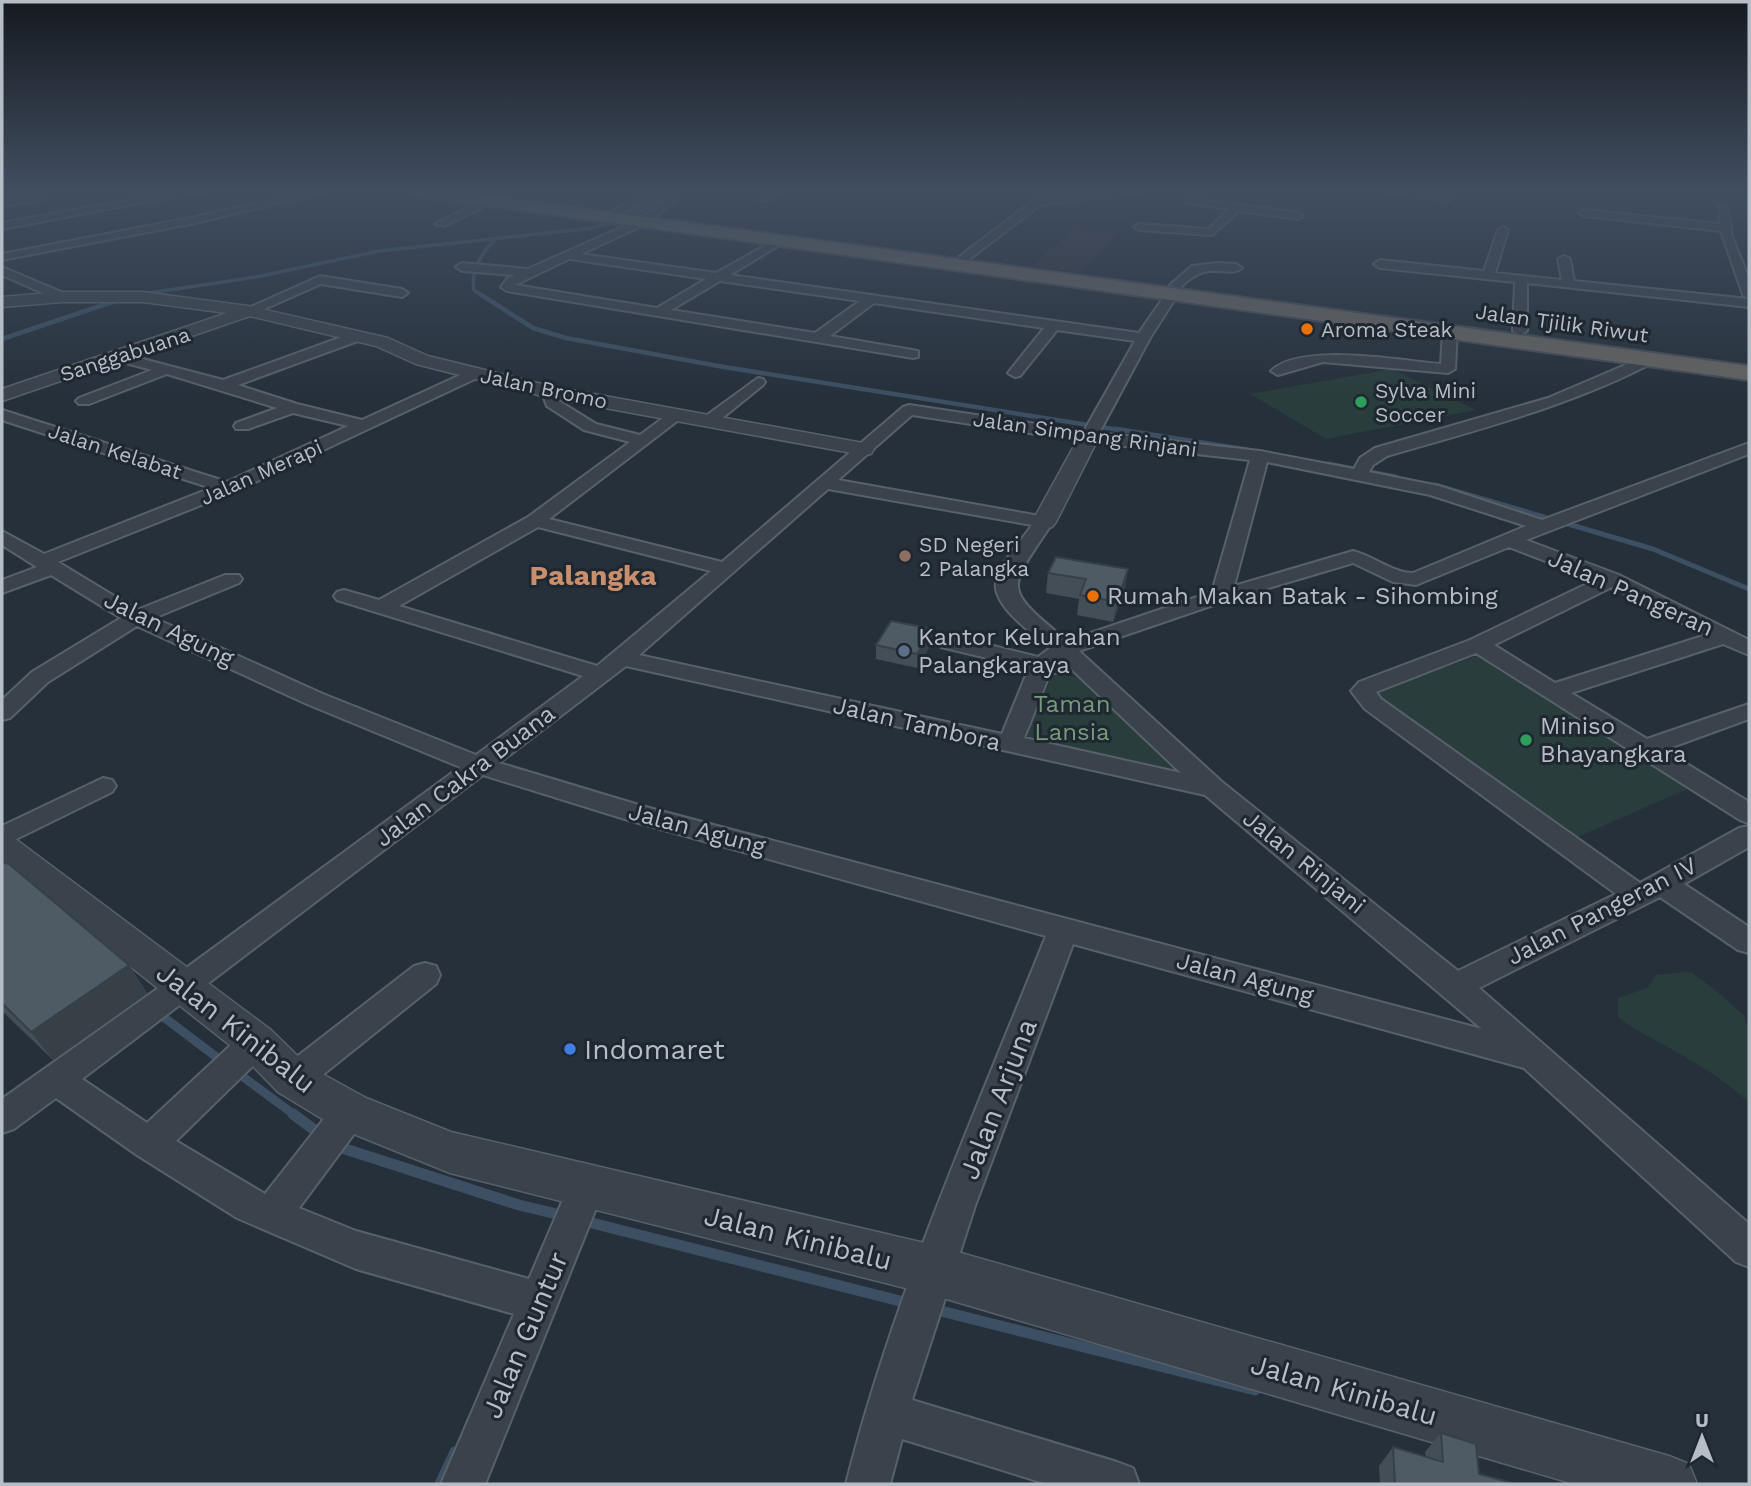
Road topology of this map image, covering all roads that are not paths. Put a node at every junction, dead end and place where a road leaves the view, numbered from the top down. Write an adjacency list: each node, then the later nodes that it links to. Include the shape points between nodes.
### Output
1 (563, 259): 13 (street)
2 (595, 259): 14 (street)
3 (747, 259): 14 (street)
4 (920, 259): 18 (highway, Jalan Tjilik Riwut)
5 (965, 259): 18 (highway, Jalan Tjilik Riwut)
6 (1493, 259): 15 (street)
7 (1564, 259): 17 (street)
8 (1735, 259): 20 (street)
9 (1380, 264): 15 (street)
10 (472, 267): 13 (street)
11 (1237, 268): 18 (street, via 1199,266)
12 (2, 271): 21 (street)
13 (532, 273): 26 (street, via 507,287)
14 (718, 276): 22 (street); 26 (street)
15 (1488, 276): 16 (street)
16 (1521, 280): 17 (street); 30 (street)
17 (1569, 285): 24 (street)
18 (1174, 290): 27 (highway, Jalan Tjilik Riwut); 33 (street, Jalan Rinjani)
19 (402, 293): 25 (street, via 320,280)
20 (1749, 295)
21 (62, 298): 23 (street, Sanggabuana); 25 (street, Sanggabuana, via 143,297)
22 (872, 299): 28 (street); 32 (street)
23 (2, 302)
24 (1749, 303)
25 (240, 310): 31 (street, Jalan Bromo); 35 (street, Sanggabuana)
26 (659, 312): 32 (street)
27 (1372, 316): 29 (highway, Jalan Tjilik Riwut); 30 (highway, Jalan Tjilik Riwut)
28 (1053, 326): 33 (street); 40 (street)
29 (1450, 331): 36 (highway, Jalan Tjilik Riwut); 39 (street, via 1450,367 1444,370 1323,358)
30 (1520, 331): 37 (highway, Jalan Tjilik Riwut)
31 (358, 336): 42 (street, Jalan Bromo); 44 (street)
32 (818, 338): 34 (street)
33 (1143, 338): 55 (street, Jalan Rinjani)
34 (913, 354)
35 (116, 356): 38 (street); 46 (street, Sanggabuana)
36 (1651, 358): 41 (highway, Jalan Tjilik Riwut); 60 (street, via 1550,402 1381,452)
37 (1749, 362)
38 (165, 370): 44 (street); 47 (street)
39 (1278, 371)
40 (1016, 373)
41 (1749, 373)
42 (474, 374): 45 (street, Jalan Bromo); 53 (street, Jalan Merapi)
43 (758, 382): 52 (street)
44 (224, 385): 48 (street)
45 (551, 392): 51 (street, Jalan Bromo); 56 (street, via 552,403 582,424)
46 (2, 395)
47 (84, 401)
48 (292, 408): 53 (street); 54 (street)
49 (909, 410): 55 (street, Jalan Simpang Rinjani); 58 (street, Jalan Cakra Buana)
50 (2, 415): 62 (street, Jalan Kelabat)
51 (677, 415): 52 (street, Jalan Bromo); 56 (street)
52 (709, 421): 58 (street, Jalan Bromo)
53 (363, 425): 62 (street, Jalan Merapi)
54 (242, 426)
55 (1093, 429): 59 (street, Jalan Simpang Rinjani); 65 (street, Jalan Rinjani)
56 (642, 440): 63 (street)
57 (1749, 448): 64 (street)
58 (863, 449): 61 (street, Jalan Cakra Buana)
59 (1261, 456): 60 (street, Jalan Simpang Rinjani); 74 (street)
60 (1361, 471): 64 (street, Jalan Simpang Rinjani)
61 (823, 483): 65 (street); 69 (street, Jalan Cakra Buana)
62 (228, 488): 68 (street, Jalan Merapi)
63 (535, 521): 69 (street); 75 (street)
64 (1554, 521): 67 (street)
65 (1044, 522): 81 (street, Jalan Rinjani, via 1007,578 1006,591)
66 (2, 537): 68 (street, Jalan Agung)
67 (1511, 541): 71 (street, Jalan Pangeran); 74 (street, via 1416,579 1399,579 1353,557)
68 (48, 564): 72 (street, Jalan Merapi); 76 (street, Jalan Agung)
69 (724, 568): 82 (street, Jalan Cakra Buana)
70 (232, 579): 76 (street)
71 (1612, 579): 77 (street, Jalan Pangeran); 79 (street)
72 (2, 587)
73 (344, 596): 75 (street)
74 (1221, 596): 81 (street)
75 (382, 607): 83 (street)
76 (136, 618): 86 (street, via 40,677); 89 (street, Jalan Agung, via 315,699)
77 (1725, 636): 80 (street, Jalan Pangeran); 84 (street)
78 (949, 642): 81 (street)
79 (1478, 645): 84 (street); 96 (street, via 1363,691 1373,704)
80 (1749, 648)
81 (1053, 656): 87 (street); 91 (street, Jalan Rinjani, via 1089,675)
82 (622, 658): 83 (street, Jalan Cakra Buana); 87 (street, Jalan Tambora)
83 (599, 674): 89 (street, Jalan Cakra Buana)
84 (1554, 691): 88 (street)
85 (1749, 710): 88 (street)
86 (2, 713)
87 (1009, 745): 91 (street, Jalan Tambora)
88 (1646, 748): 92 (street)
89 (480, 766): 97 (street, Jalan Agung, via 637,814); 100 (street, Jalan Cakra Buana)
90 (103, 786): 94 (street)
91 (1213, 788): 101 (street, Jalan Rinjani)
92 (1749, 814)
93 (1749, 835): 96 (street, Jalan Pangeran IV)
94 (2, 837)
95 (2, 847): 100 (street, Jalan Kinibalu)
96 (1649, 889): 98 (street); 101 (street, Jalan Pangeran IV)
97 (1064, 928): 103 (street, Jalan Agung); 112 (street, Jalan Arjuna)
98 (1749, 942)
99 (425, 975): 104 (street)
100 (185, 986): 102 (street, Jalan Kinibalu); 105 (street, Jalan Cakra Buana)
101 (1455, 986): 103 (street, Jalan Rinjani)
102 (256, 1042): 104 (street, Jalan Kinibalu); 108 (street)
103 (1537, 1058): 111 (street, Jalan Rinjani)
104 (293, 1079): 106 (street, Jalan Kinibalu)
105 (56, 1080): 107 (street, Jalan Cakra Buana); 108 (street)
106 (350, 1112): 109 (street, Jalan Kinibalu, via 450,1152); 110 (street)
107 (2, 1118)
108 (149, 1144): 110 (street)
109 (587, 1186): 112 (street, Jalan Kinibalu); 113 (street, Jalan Guntur)
110 (272, 1215): 113 (street, via 356,1250)
111 (1749, 1249)
112 (933, 1270): 114 (street, Jalan Arjuna); 118 (street, Jalan Kinibalu)
113 (538, 1302): 115 (street, Jalan Guntur)
114 (886, 1413): 116 (street, Jalan Arjuna); 117 (street)
115 (463, 1484)
116 (868, 1484)
117 (1117, 1484)
118 (1669, 1484)

